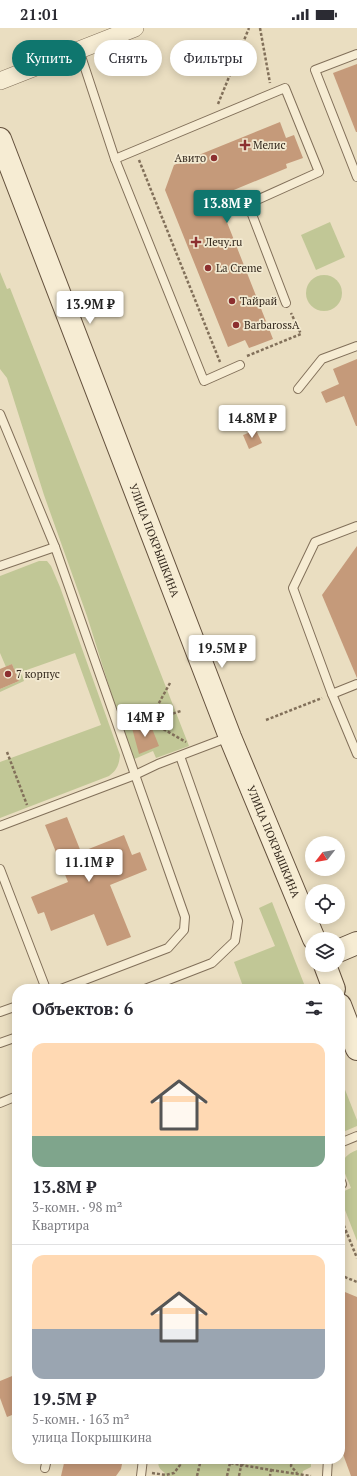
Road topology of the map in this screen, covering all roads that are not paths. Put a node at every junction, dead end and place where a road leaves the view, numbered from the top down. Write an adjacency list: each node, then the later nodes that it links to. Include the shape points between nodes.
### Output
1 (135, 28): 2 (street)
2 (86, 47)
3 (357, 54): 9 (lane, via 315,70)
4 (86, 71): 8 (lane)
5 (13, 76): 6 (street)
6 (0, 81)
7 (0, 139): 20 (main road, УЛИЦА ПОКРЫШКИНА)
8 (115, 159): 10 (lane, via 285,88 319,172 248,204); 12 (lane, via 204,381)
9 (357, 177)
10 (286, 303)
11 (357, 346): 13 (lane, via 322,359)
12 (240, 365)
13 (298, 389)
14 (0, 414): 16 (lane)
15 (357, 526): 19 (lane, via 315,542 293,588)
16 (54, 547): 17 (lane); 23 (lane)
17 (0, 566)
18 (357, 684): 19 (lane)
19 (332, 694): 21 (lane)
20 (230, 737): 22 (lane); 26 (main road, УЛИЦА ПОКРЫШКИНА)
21 (357, 754)
22 (180, 756): 23 (lane); 32 (lane, via 238,921 235,941 212,963)
23 (135, 775): 24 (lane); 31 (lane, via 185,916 184,930 168,948)
24 (0, 826)
25 (0, 869): 30 (lane)
26 (311, 932)
27 (357, 943): 28 (main road)
28 (345, 948)
29 (328, 972): 33 (main road)
30 (44, 984)
31 (74, 984)
32 (158, 984)
33 (332, 984)
34 (12, 1008): 35 (lane)
35 (0, 1012)
36 (345, 1017): 39 (main road)
37 (12, 1039): 38 (lane)
38 (0, 1043)
39 (357, 1049)
40 (12, 1098): 41 (lane)
41 (0, 1103)
42 (357, 1136): 43 (lane)
43 (345, 1141)
44 (46, 1464): 47 (lane)
45 (142, 1464): 48 (lane)
46 (328, 1464): 49 (lane)
47 (45, 1468)
48 (141, 1474)
49 (327, 1476)

